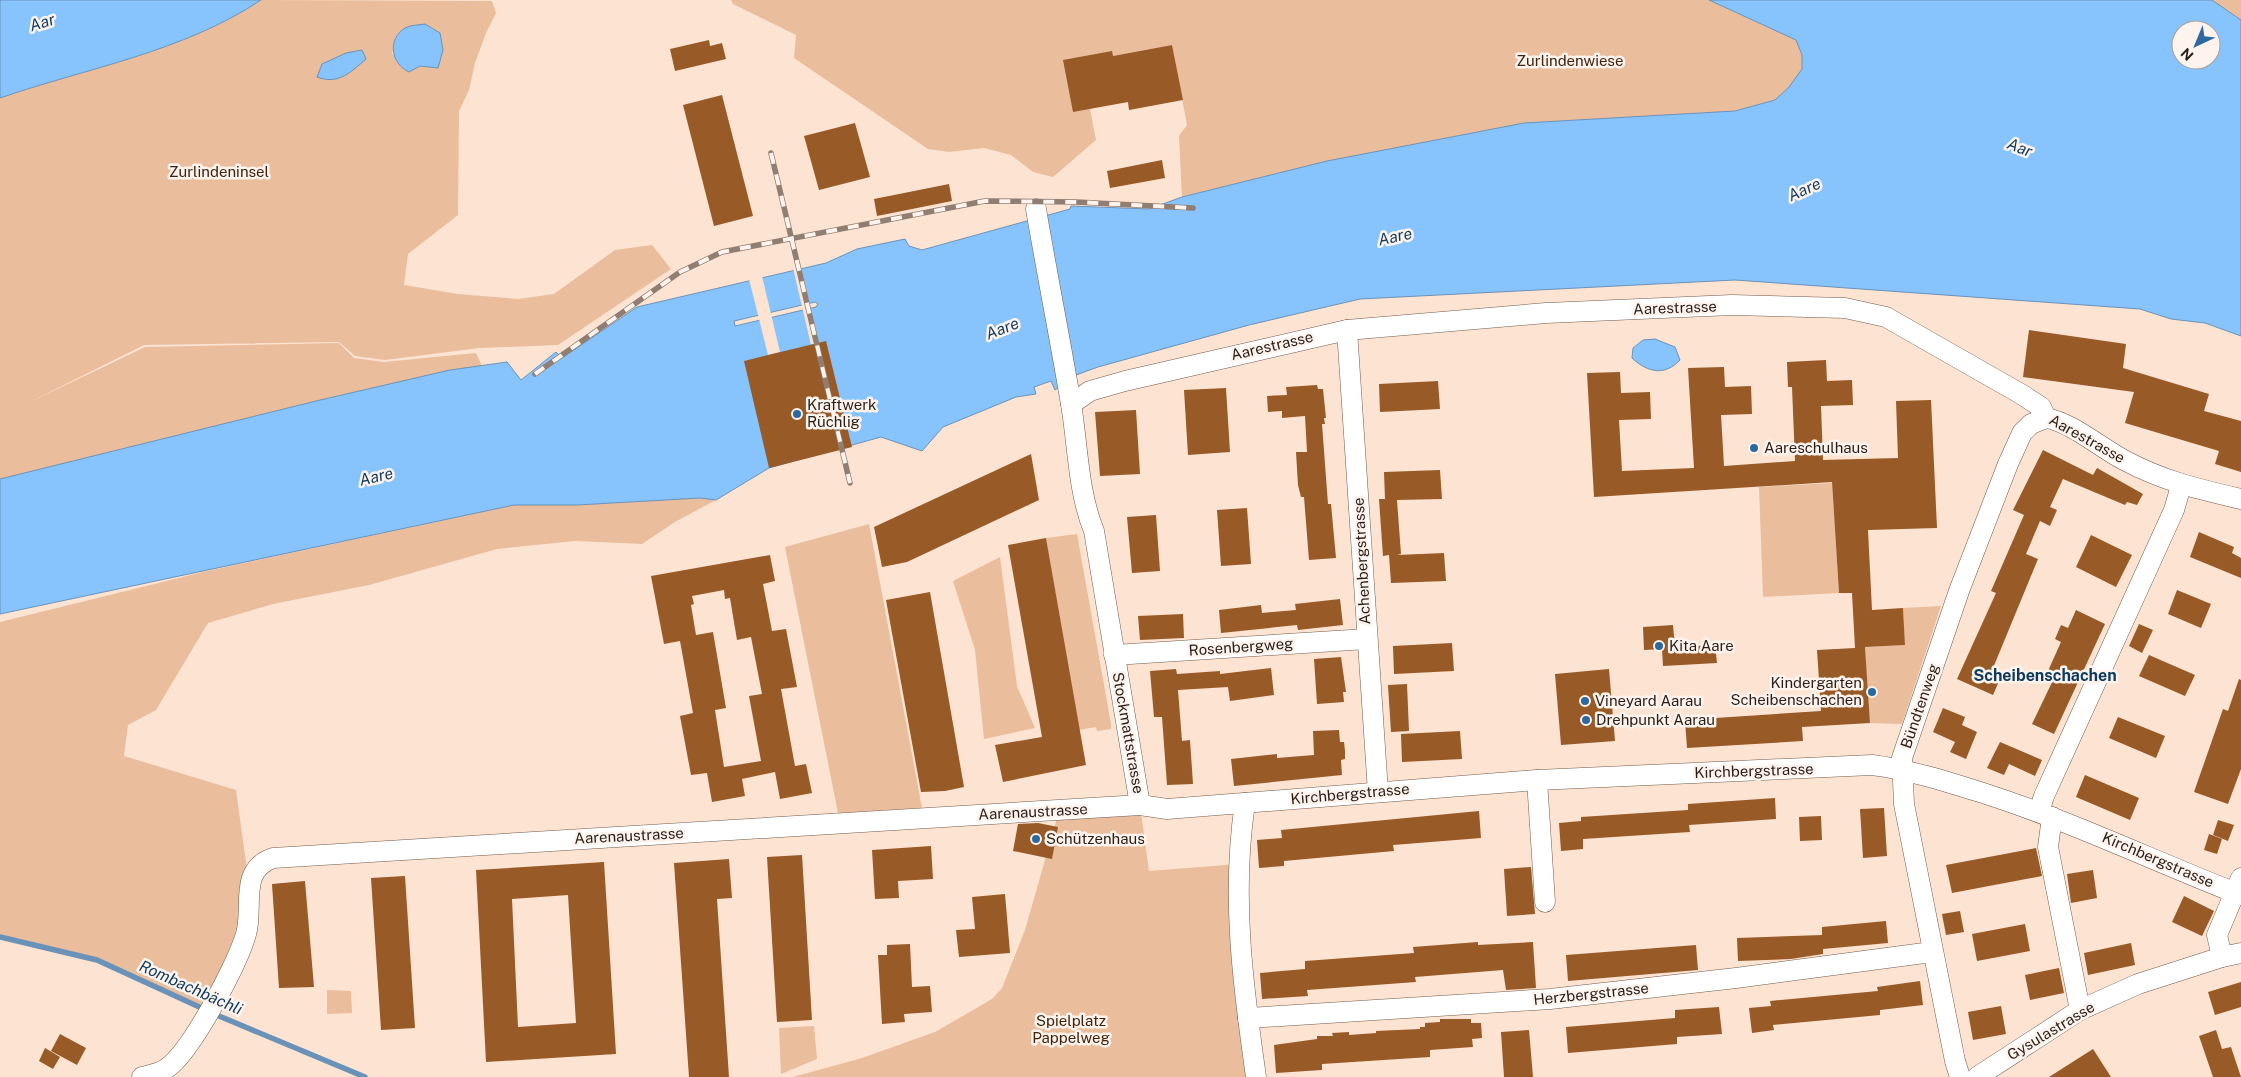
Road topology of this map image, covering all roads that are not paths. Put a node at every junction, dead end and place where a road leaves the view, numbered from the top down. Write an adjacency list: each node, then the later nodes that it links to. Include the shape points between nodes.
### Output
1 (1036, 209): 3 (street, Stockmattstrasse)
2 (1347, 330): 3 (street, Aarestrasse); 4 (street, Aarestrasse, via 1566,312 1732,305 1846,308 1886,317 2021,394 2041,407); 7 (street, Achenbergstrasse)
3 (1069, 396): 8 (street, Stockmattstrasse)
4 (2046, 418): 5 (street, Aarestrasse, via 2125,461); 9 (street, Bündtenweg, via 2031,424 2022,433 2008,464 1905,747)
5 (2181, 486): 6 (street, Aarestrasse); 14 (street, via 2174,510 2044,796)
6 (2241, 499)
7 (1367, 639): 8 (street, Rosenbergweg); 11 (street, Achenbergstrasse)
8 (1114, 655): 13 (street, Stockmattstrasse)
9 (1903, 769): 10 (street, Kirchbergstrasse, via 1872,766); 14 (street, Kirchbergstrasse); 17 (street, Bündtenweg, via 1904,804)
10 (1537, 780): 11 (street, Kirchbergstrasse); 16 (street)
11 (1378, 792): 12 (street, Kirchbergstrasse)
12 (1245, 803): 13 (street, Stockmattstrasse, via 1167,809); 20 (street, via 1239,864 1239,919 1241,969)
13 (1140, 805): 21 (street, Aarenaustrasse, via 273,858 255,871 249,884 250,919 246,935 205,1018 182,1053 166,1069)
14 (2046, 814): 15 (street, Kirchbergstrasse); 19 (street, via 2048,847)
15 (2239, 888): 18 (street, via 2217,935)
16 (1545, 902)
17 (1932, 952): 20 (street, Herzbergstrasse, via 1550,1000); 23 (street, Bündtenweg)
18 (2231, 955): 19 (street, Gysulastrasse, via 2138,984)
19 (2080, 1010): 24 (street, Gysulastrasse)
20 (1248, 1018): 22 (street)
21 (142, 1077)
22 (1256, 1077)
23 (1960, 1077)
24 (1977, 1077)

